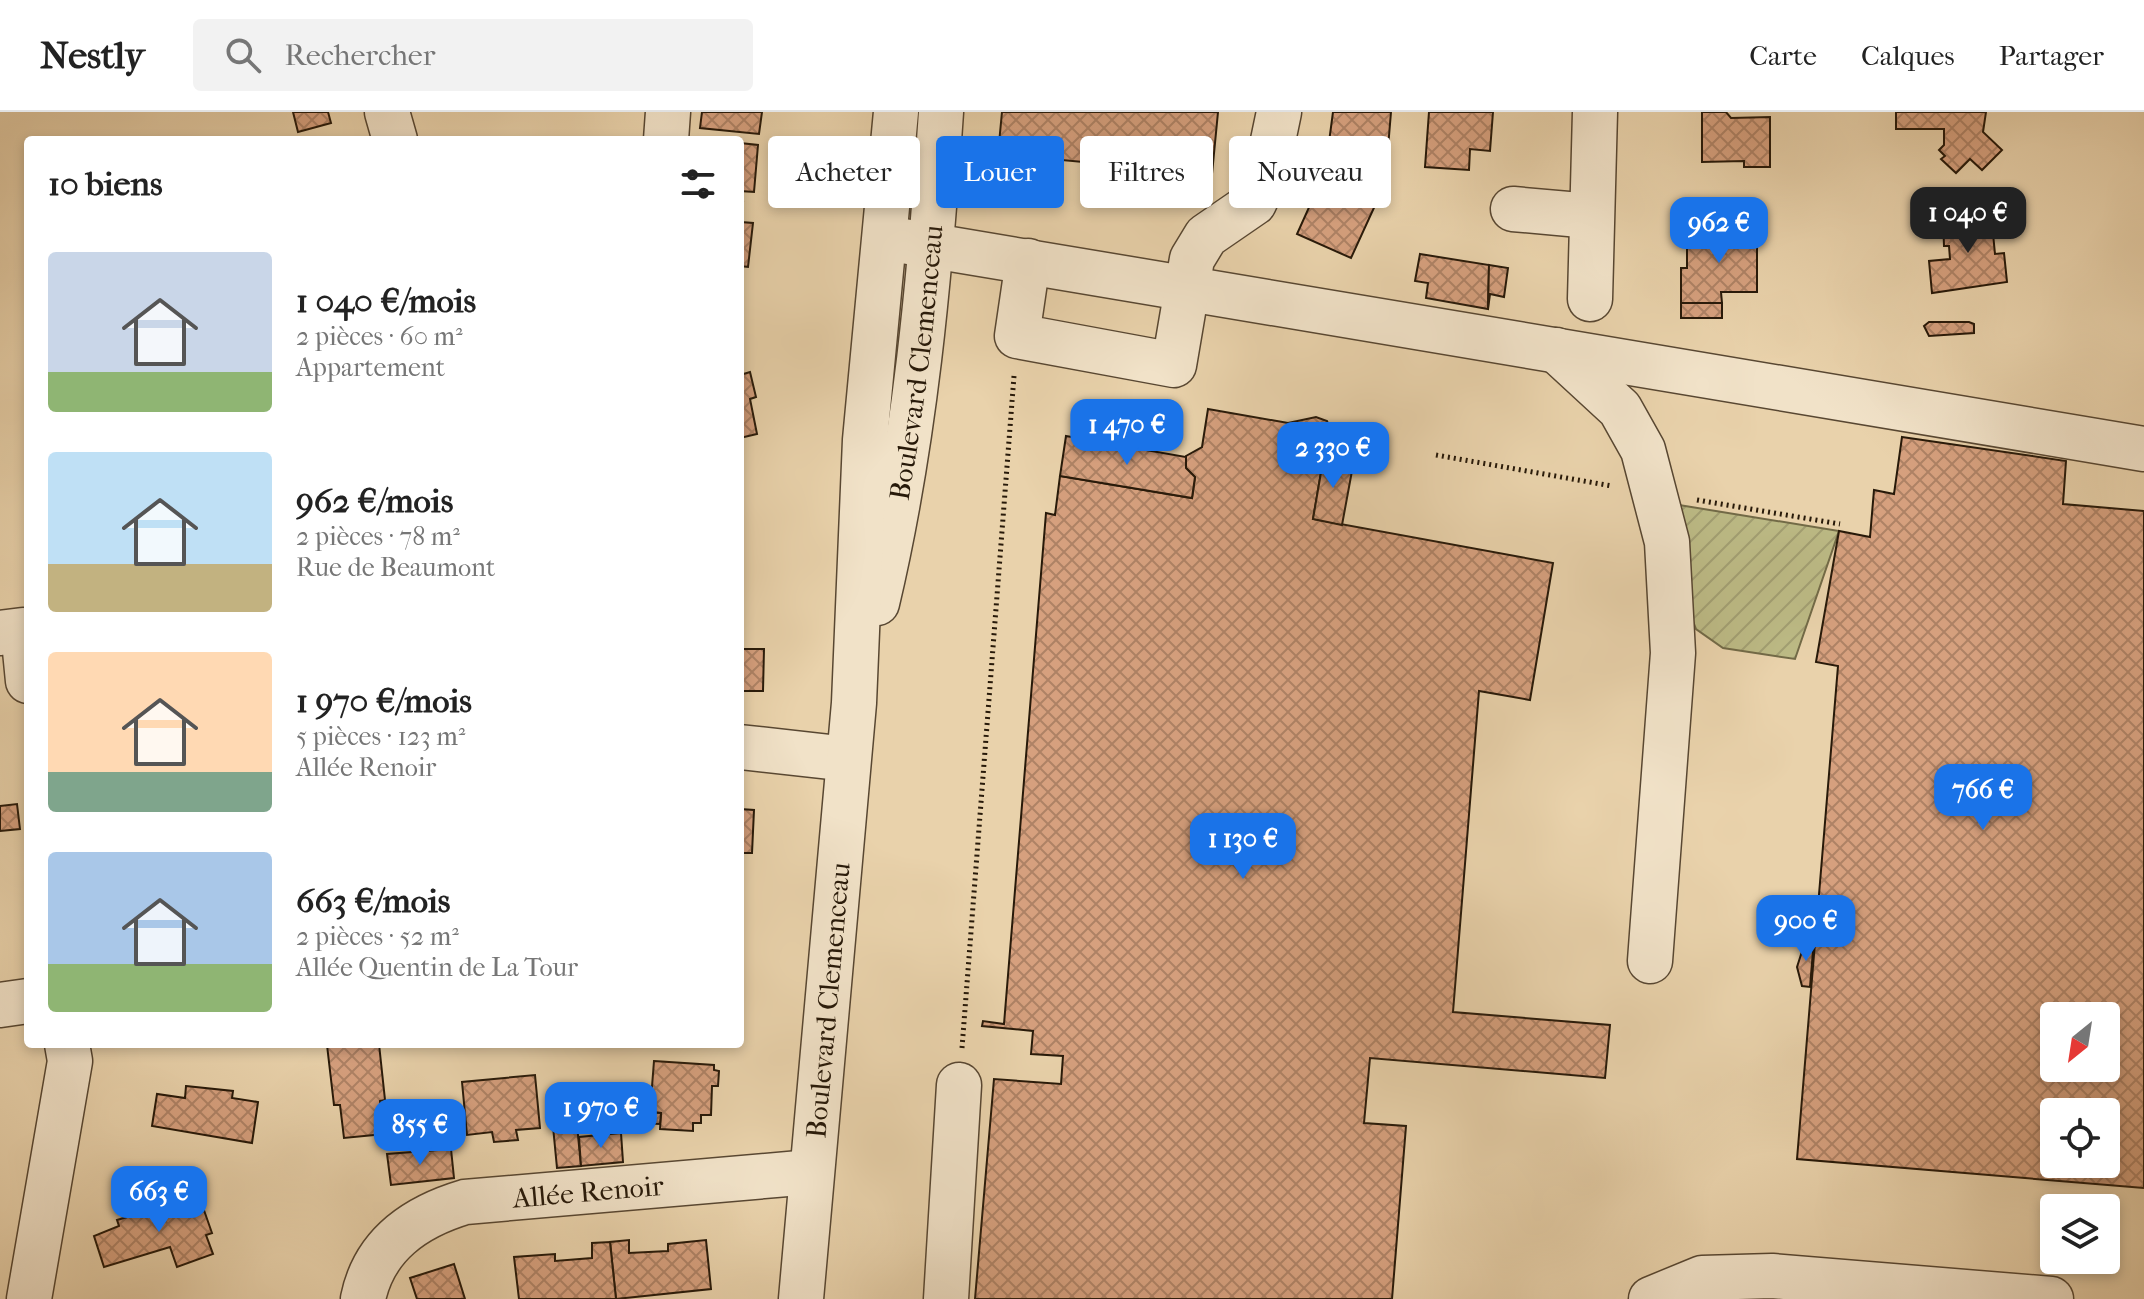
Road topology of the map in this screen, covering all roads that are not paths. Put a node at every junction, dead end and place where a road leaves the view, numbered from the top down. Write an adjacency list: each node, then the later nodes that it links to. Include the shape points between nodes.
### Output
1 (387, 112): 7 (street)
2 (668, 112): 8 (street)
3 (896, 112): 11 (street, Boulevard Clemenceau)
4 (941, 112): 12 (street, Boulevard Clemenceau)
5 (1279, 112): 14 (street, via 1260,192 1243,213 1215,228 1198,245)
6 (1595, 112): 10 (street)
7 (394, 136)
8 (666, 136)
9 (1513, 209): 10 (street)
10 (1591, 216): 15 (street)
11 (885, 238): 12 (street); 20 (street, Boulevard Clemenceau, via 865,440)
12 (930, 246): 13 (street); 20 (street, Boulevard Clemenceau, via 898,513)
13 (1028, 261): 14 (street); 14 (street, via 1017,336 1174,365)
14 (1186, 288): 16 (street)
15 (1590, 299)
16 (1556, 350): 17 (street); 23 (street, via 1620,409 1643,450 1667,542 1673,653)
17 (2144, 449)
18 (12, 632): 19 (street)
19 (24, 669)
20 (854, 703): 22 (street, Boulevard Clemenceau)
21 (744, 747): 22 (street)
22 (848, 759): 28 (street, Boulevard Clemenceau)
23 (1650, 961)
24 (24, 1002): 25 (street)
25 (0, 1005)
26 (68, 1048): 29 (street, via 70,1061)
27 (959, 1085): 32 (street)
28 (811, 1172): 30 (street, Allée Renoir, via 465,1202 432,1212 402,1232 378,1257); 31 (street, Boulevard Clemenceau)
29 (29, 1299)
30 (363, 1299)
31 (801, 1299)
32 (946, 1299)
33 (1651, 1299): 34 (street, via 1702,1278 1772,1276)
34 (2051, 1299)

